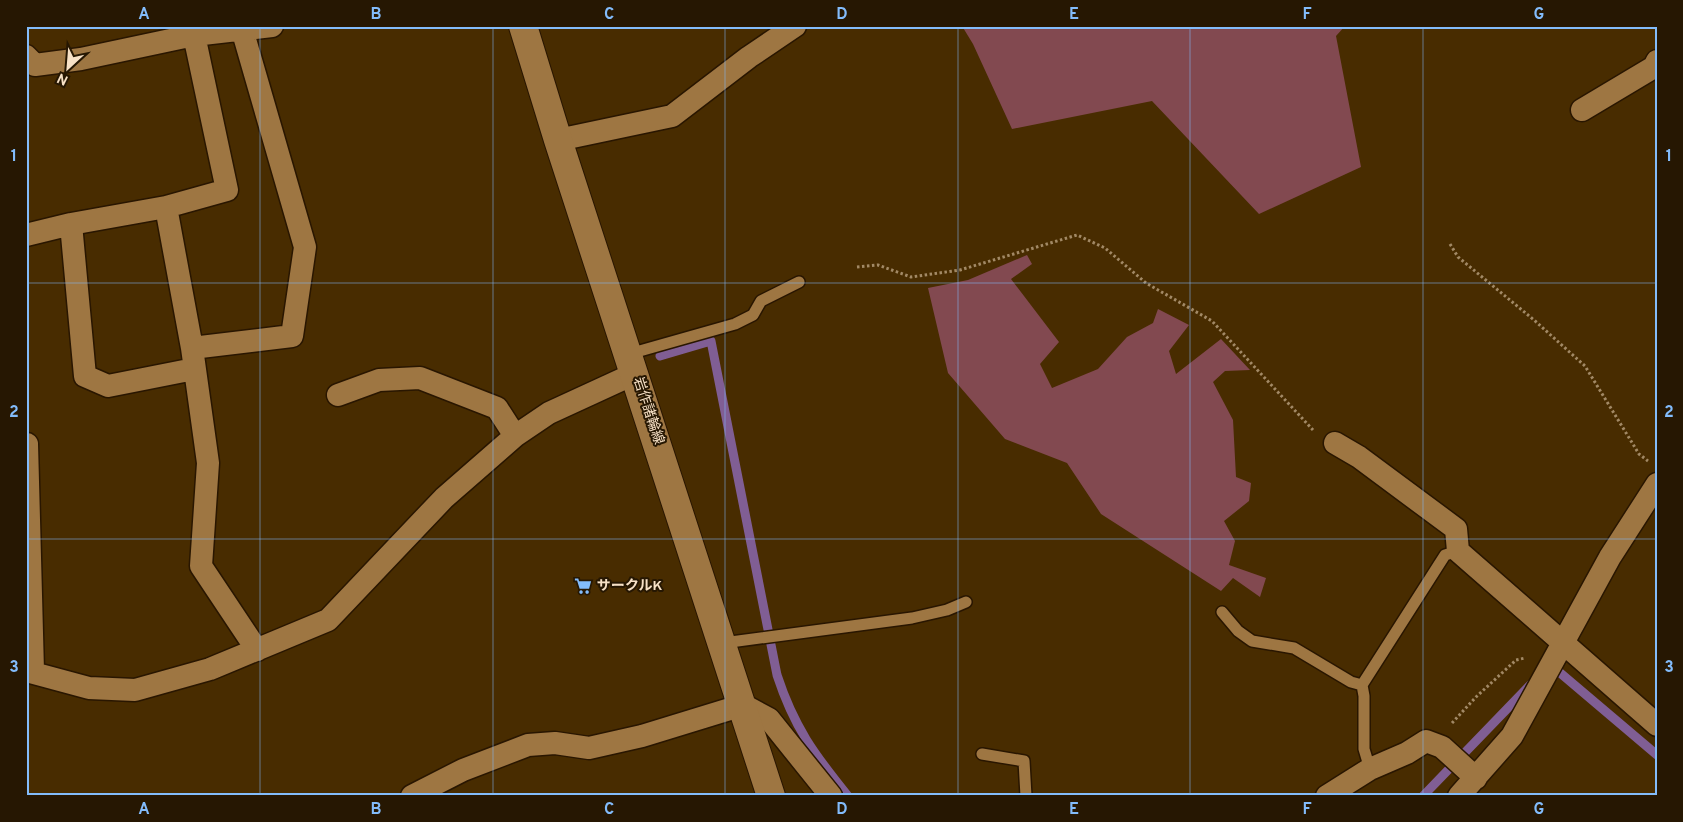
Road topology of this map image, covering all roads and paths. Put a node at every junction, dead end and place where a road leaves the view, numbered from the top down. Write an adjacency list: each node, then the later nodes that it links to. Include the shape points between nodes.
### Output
1 (272, 26): 4 (street)
2 (523, 26): 9 (main road, 岩作諸輪線)
3 (795, 26): 9 (street, via 672,116)
4 (242, 29): 5 (street); 16 (street, via 306,247 292,336)
5 (194, 35): 6 (street, via 81,59 35,65); 10 (street, via 227,190)
6 (26, 56)
7 (1657, 61): 8 (street, via 1654,67)
8 (1582, 110)
9 (558, 140): 17 (main road, 岩作諸輪線)
10 (166, 207): 11 (street); 16 (street)
11 (71, 224): 12 (street); 16 (street, via 85,376 108,386)
12 (26, 235)
13 (1450, 244): 22 (path, via 1458,257 1585,366)
14 (857, 267): 20 (path, via 878,265 911,277 960,270 1077,235 1105,248 1146,282 1212,321 1316,433)
15 (799, 282): 17 (lane, via 761,301 753,315 735,324)
16 (193, 359): 28 (street, via 208,463 201,566)
17 (632, 363): 19 (street); 26 (main road, 岩作諸輪線)
18 (338, 395): 19 (street, via 379,380 420,378 497,408)
19 (515, 436): 28 (street, via 444,498 328,620)
20 (1335, 443): 23 (street, via 1456,529)
21 (27, 444): 30 (street)
22 (1654, 474): 27 (street)
23 (1458, 550): 27 (street); 31 (lane, via 1444,554)
24 (966, 602): 26 (lane, via 912,618)
25 (1222, 612): 31 (lane, via 1238,631 1252,641 1294,648 1351,682)
26 (723, 643): 32 (main road, 岩作諸輪線)
27 (1564, 643): 33 (street); 37 (street, via 1512,736)
28 (257, 650): 30 (street, via 210,669 134,690 89,688)
29 (1532, 657): 34 (path, via 1516,660 1476,697)
30 (29, 671)
31 (1362, 685): 36 (lane, via 1364,750)
32 (743, 706): 38 (street, via 589,748 555,743 528,745 464,770); 39 (main road, 岩作諸輪線); 40 (street, via 769,719)
33 (1657, 725)
34 (1435, 744): 36 (street, via 1426,741); 37 (street, via 1442,746)
35 (982, 754): 41 (lane, via 1024,761)
36 (1370, 769): 42 (street)
37 (1476, 778): 43 (street)
38 (412, 796)
39 (771, 796)
40 (831, 796)
41 (1026, 796)
42 (1327, 796)
43 (1459, 796)

